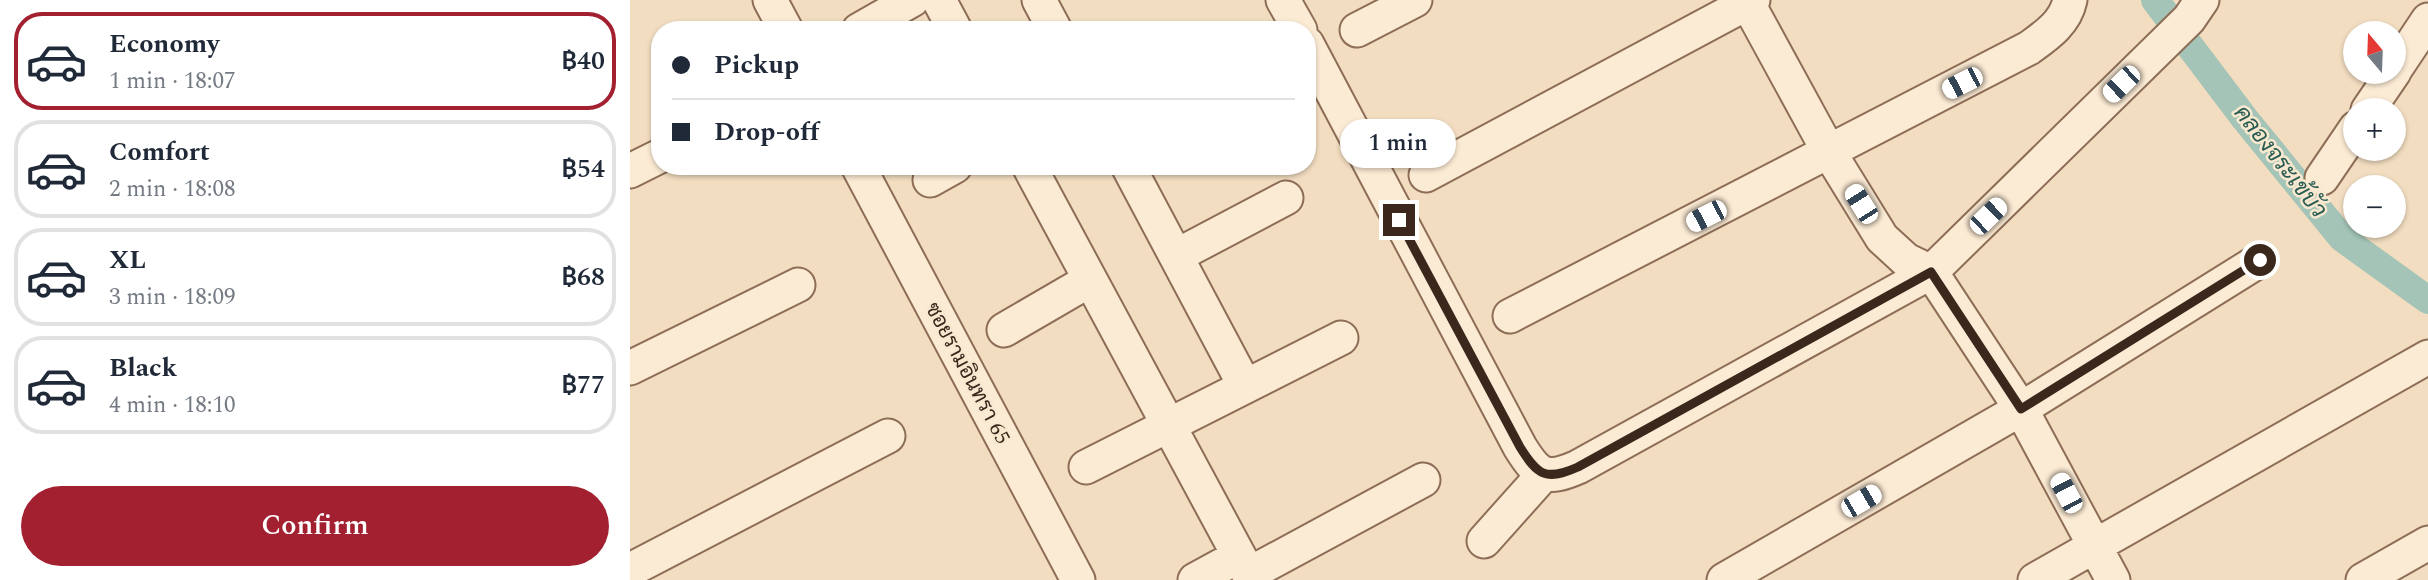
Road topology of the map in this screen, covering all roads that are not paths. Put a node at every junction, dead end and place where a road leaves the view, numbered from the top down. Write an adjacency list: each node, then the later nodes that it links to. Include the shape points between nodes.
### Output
1 (770, 0): 11 (street)
2 (912, 0): 12 (street)
3 (939, 0): 13 (street)
4 (1039, 0): 14 (street)
5 (1283, 0): 15 (street)
6 (1415, 0): 16 (street)
7 (2070, 0): 20 (street, via 2053,31 2029,48)
8 (1749, 1): 20 (street); 23 (street)
9 (2195, 9): 31 (street)
10 (2428, 20): 17 (street)
11 (781, 21)
12 (875, 21)
13 (950, 21)
14 (1050, 21)
15 (1295, 21)
16 (1357, 30)
17 (2406, 53)
18 (1316, 61): 44 (street, via 1520,447)
19 (2343, 147): 27 (street)
20 (1829, 152): 31 (street, via 1882,239 1906,260); 34 (street)
21 (651, 160): 22 (street)
22 (630, 171)
23 (1426, 174)
24 (863, 175): 51 (street, ซอยรามอินทรา 65)
25 (1034, 175): 32 (street)
26 (1133, 175): 29 (street)
27 (2322, 178)
28 (1286, 198): 29 (street)
29 (1176, 256): 39 (street)
30 (2260, 260): 40 (street)
31 (1931, 272): 40 (street); 44 (street, via 1578,467 1559,475)
32 (1090, 280): 35 (street); 41 (street)
33 (798, 285): 38 (street)
34 (1510, 316)
35 (1004, 330)
36 (1341, 338): 39 (street)
37 (2428, 357): 48 (street)
38 (630, 368)
39 (1245, 386): 41 (street)
40 (2021, 409): 48 (street); 53 (street)
41 (1168, 424): 43 (street); 50 (street)
42 (888, 436): 49 (street)
43 (1086, 467)
44 (1543, 475): 46 (street)
45 (1423, 480): 50 (street)
46 (1484, 541)
47 (2428, 543): 56 (street)
48 (2093, 547): 54 (street); 55 (street)
49 (630, 570)
50 (1246, 570): 52 (street)
51 (1078, 580)
52 (1195, 580)
53 (1724, 580)
54 (2035, 580)
55 (2113, 580)
56 (2363, 580)

